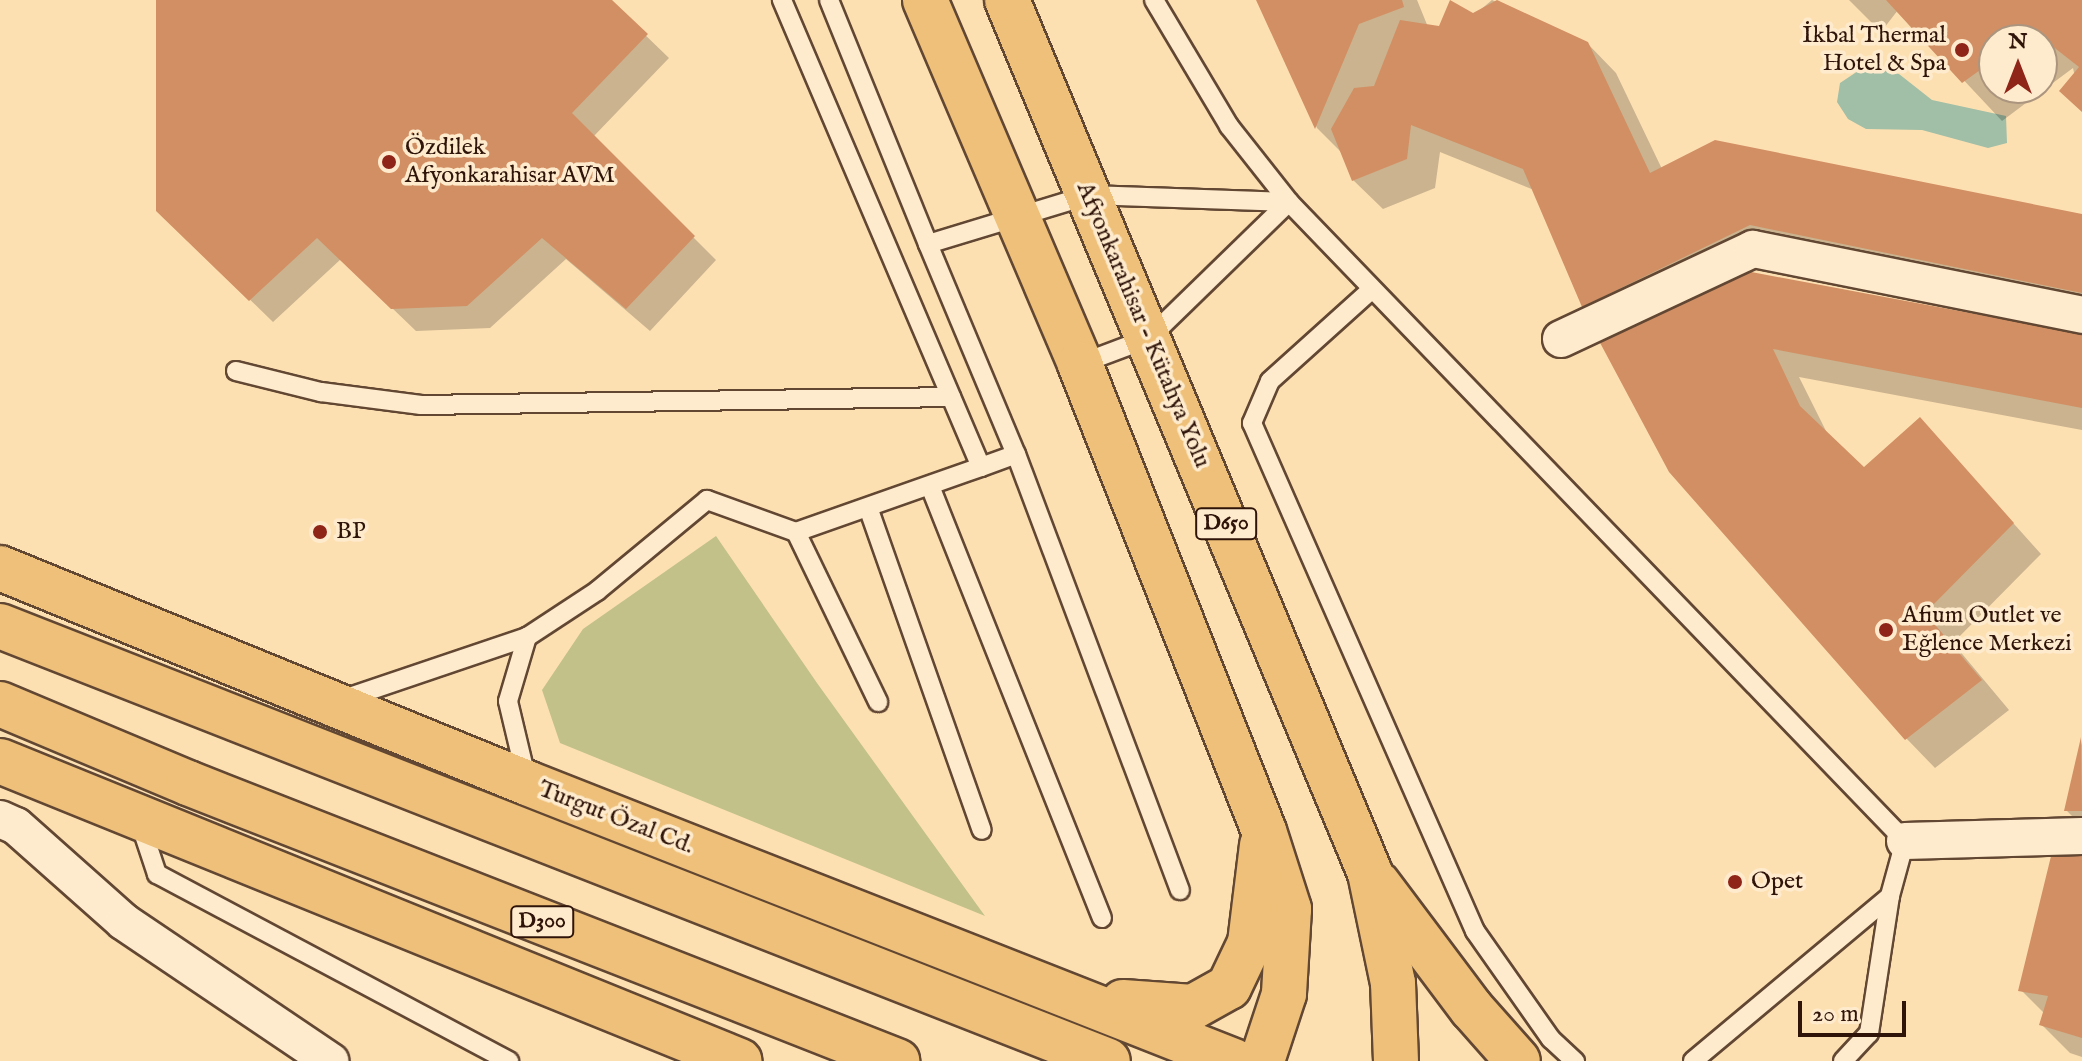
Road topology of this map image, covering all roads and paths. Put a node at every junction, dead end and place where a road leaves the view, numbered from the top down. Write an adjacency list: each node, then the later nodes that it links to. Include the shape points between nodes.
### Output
1 (782, 0): 16 (lane)
2 (829, 0): 9 (lane)
3 (925, 0): 8 (highway)
4 (1007, 0): 6 (highway, Afyonkarahisar - Kütahya Yolu / D650)
5 (1154, 0): 7 (lane, via 1229,126)
6 (1089, 195): 7 (lane); 8 (lane); 12 (highway, Afyonkarahisar - Kütahya Yolu / D650)
7 (1289, 202): 10 (lane); 12 (lane)
8 (1018, 221): 9 (lane); 14 (highway)
9 (928, 244): 17 (lane)
10 (1371, 290): 35 (lane); 51 (lane, via 1270,381 1252,423 1475,931 1551,1039)
11 (2082, 315): 13 (street, via 1753,249)
12 (1149, 338): 14 (lane); 36 (highway, Afyonkarahisar - Kütahya Yolu / D650)
13 (1561, 339)
14 (1080, 364): 33 (highway)
15 (236, 371): 16 (lane, via 321,392 421,405)
16 (951, 397): 18 (lane)
17 (1016, 454): 18 (lane); 37 (lane)
18 (981, 467): 19 (lane)
19 (930, 486): 20 (lane); 39 (lane)
20 (869, 510): 21 (lane); 32 (lane)
21 (796, 532): 24 (lane, via 707,500 597,591); 26 (lane)
22 (0, 568): 25 (highway, Turgut Özal Cd.)
23 (0, 626): 46 (highway, Turgut Özal Cd., via 495,825)
24 (527, 637): 25 (lane); 29 (lane, via 508,701)
25 (336, 702): 29 (highway, Turgut Özal Cd.)
26 (878, 702)
27 (0, 704): 45 (highway, D300)
28 (0, 761): 30 (highway)
29 (527, 783): 40 (highway, Turgut Özal Cd.)
30 (138, 817): 43 (lane, via 157,874); 44 (highway)
31 (0, 819): 42 (street, via 16,826 124,922)
32 (982, 830)
33 (1264, 831): 40 (highway, via 1250,943 1229,987 1193,1007); 48 (highway, via 1289,909 1284,994)
34 (2082, 836): 35 (street)
35 (1905, 841): 38 (lane)
36 (1370, 873): 49 (highway, Afyonkarahisar - Kütahya Yolu / D650, via 1393,983); 50 (highway)
37 (1180, 890)
38 (1890, 896): 41 (lane, via 1869,1033); 52 (lane)
39 (1102, 918)
40 (1083, 999): 47 (highway, Turgut Özal Cd.)
41 (1849, 1059)
42 (330, 1061)
43 (509, 1061)
44 (740, 1061)
45 (897, 1061)
46 (1108, 1061)
47 (1234, 1061)
48 (1262, 1061)
49 (1396, 1061)
50 (1518, 1061)
51 (1575, 1061)
52 (1693, 1061)

